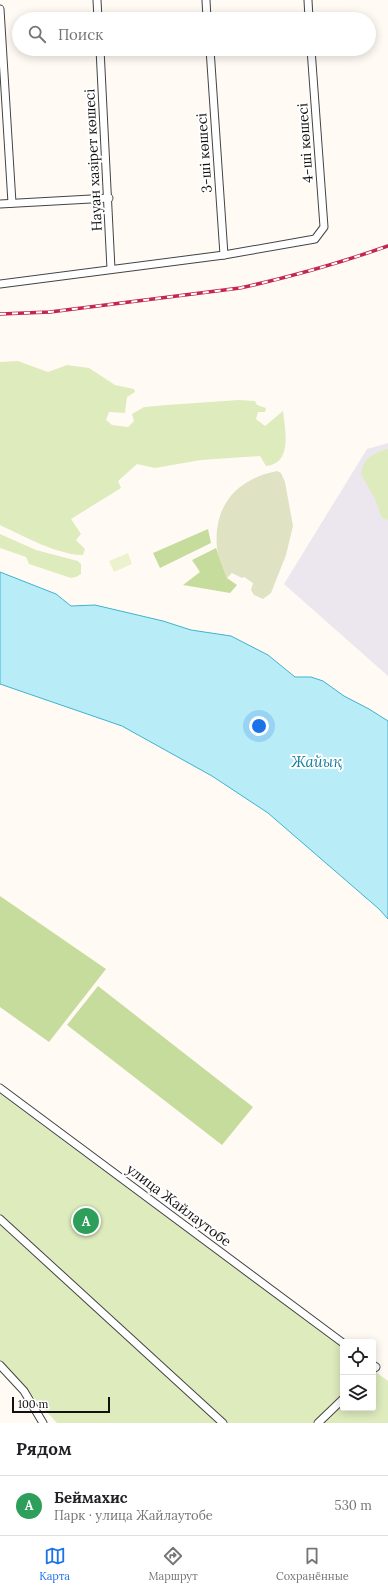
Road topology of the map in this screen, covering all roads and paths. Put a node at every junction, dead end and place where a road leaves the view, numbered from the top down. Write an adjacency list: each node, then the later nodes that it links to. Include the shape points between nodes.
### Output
1 (97, 0): 5 (street)
2 (206, 0): 6 (street)
3 (308, 0): 7 (street)
4 (0, 9): 12 (street)
5 (98, 12)
6 (207, 12)
7 (309, 12)
8 (100, 56): 11 (street, Науан хазірет көшесі)
9 (210, 56): 14 (street, 3-шi көшесі)
10 (312, 56): 14 (street, 4-шi көшесі, via 324,227 315,239)
11 (109, 198): 12 (street); 15 (street, Науан хазірет көшесі)
12 (12, 203): 13 (street)
13 (0, 204)
14 (224, 255): 15 (street)
15 (111, 269): 16 (street)
16 (0, 284)
17 (0, 1088): 19 (street, улица Жайлаутобе)
18 (0, 1219): 23 (street)
19 (340, 1341)
20 (0, 1365): 22 (street, via 24,1391)
21 (340, 1401): 24 (street)
22 (43, 1423)
23 (224, 1423)
24 (318, 1423)

